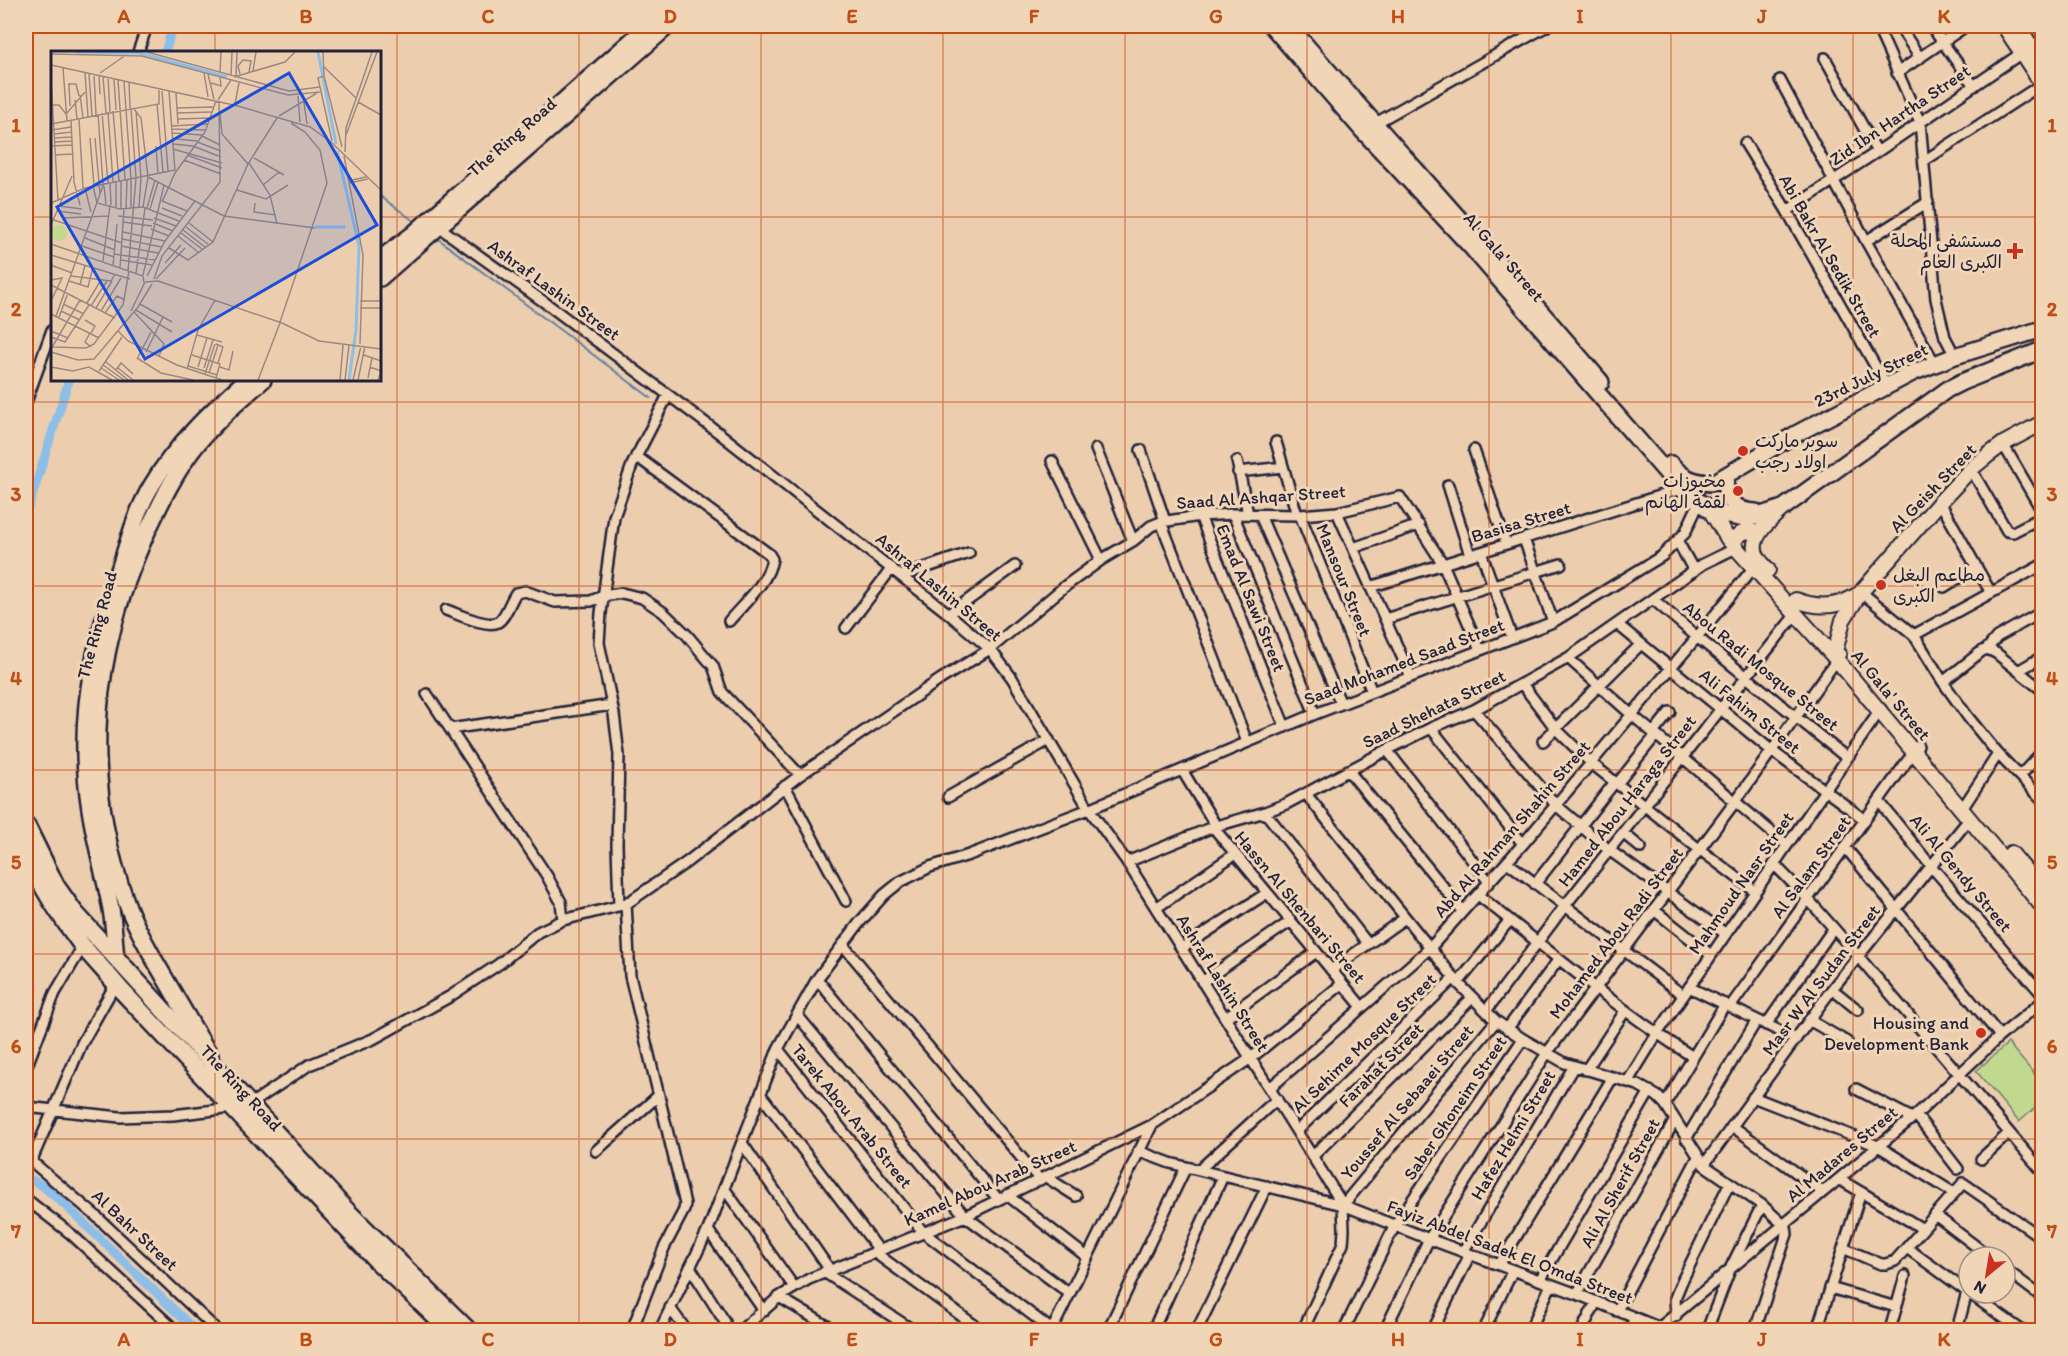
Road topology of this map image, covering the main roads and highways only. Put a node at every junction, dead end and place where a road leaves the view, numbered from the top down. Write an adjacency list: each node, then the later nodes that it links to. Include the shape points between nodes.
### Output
1 (648, 26): 5 (main road, The Ring Road)
2 (668, 26): 5 (main road, The Ring Road)
3 (1272, 26): 11 (main road, Al Gala' Street, via 1363,131)
4 (1289, 26): 11 (main road, Al Gala' Street, via 1481,241)
5 (433, 223): 6 (main road, The Ring Road)
6 (416, 239): 7 (main road, The Ring Road); 8 (main road, The Ring Road)
7 (381, 258)
8 (381, 277)
9 (2043, 329): 10 (main road, 23rd July Street)
10 (2025, 335): 12 (main road); 15 (main road, 23rd July Street, via 1955,356 1886,385)
11 (1558, 339): 15 (main road, Al Gala' Street, via 1677,472 1701,483); 16 (main road, Al Gala' Street, via 1681,489 1705,506 1729,516 1746,519)
12 (2037, 353): 16 (main road, via 1948,389)
13 (245, 381): 17 (main road, The Ring Road, via 186,438 152,485 132,529)
14 (262, 381): 17 (main road, The Ring Road, via 226,413 174,478)
15 (1726, 477): 16 (main road, via 1728,497 1738,508)
16 (1777, 511)
17 (107, 627): 18 (main road, The Ring Road, via 93,662 86,719 86,773)
18 (95, 798): 21 (main road, The Ring Road, via 92,827 111,906); 22 (main road, The Ring Road, via 130,913)
19 (26, 825): 21 (highway, The Ring Road, via 56,886)
20 (26, 856): 23 (highway, The Ring Road, via 43,889 83,946 116,984 378,1262)
21 (116, 958): 22 (highway, The Ring Road)
22 (222, 1076): 24 (highway, The Ring Road, via 347,1210)
23 (449, 1330)
24 (468, 1330)

